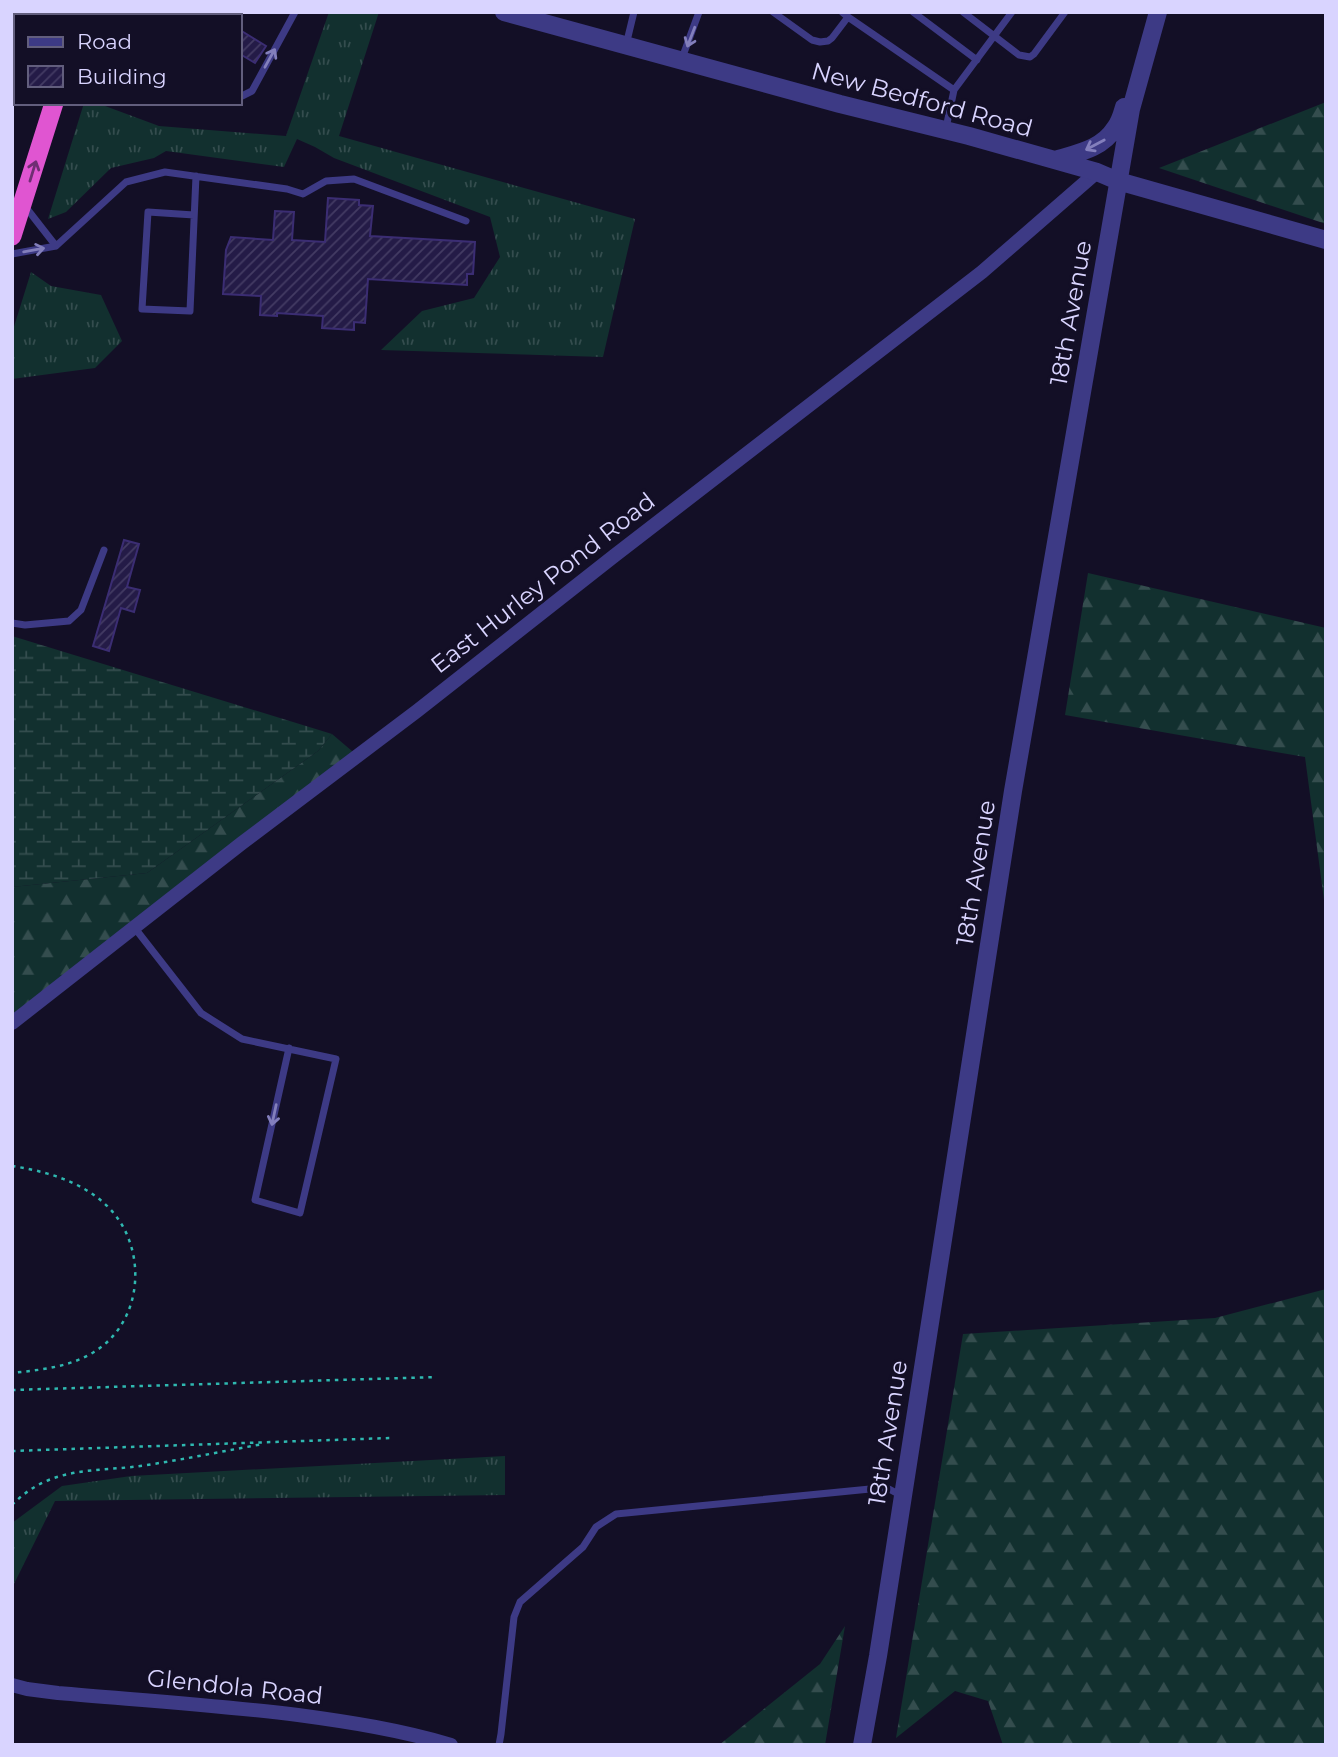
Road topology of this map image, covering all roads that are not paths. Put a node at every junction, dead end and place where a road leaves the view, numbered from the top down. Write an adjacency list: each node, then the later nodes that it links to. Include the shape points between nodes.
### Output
1 (295, 12): 18 (lane, one-way to 1, via 252,91)
2 (504, 12): 14 (street, New Bedford Road)
3 (699, 12): 16 (lane, one-way to 16)
4 (773, 12): 11 (lane, via 820,43 832,38)
5 (913, 12): 15 (lane)
6 (963, 12): 12 (lane)
7 (1012, 12): 12 (lane)
8 (1065, 12): 12 (lane, via 1030,57 1019,55)
9 (1158, 12): 13 (street, 18th Avenue)
10 (631, 13): 14 (lane)
11 (845, 15): 17 (lane)
12 (994, 36): 15 (lane)
13 (1148, 45): 21 (street, one-way to 21, via 1116,127 1094,147); 24 (street, 18th Avenue)
14 (626, 46): 16 (street, New Bedford Road)
15 (977, 60): 17 (lane)
16 (681, 61): 20 (street, New Bedford Road)
17 (954, 90): 20 (lane)
18 (242, 96)
19 (53, 105): 25 (highway, one-way to 19)
20 (946, 130): 21 (street, New Bedford Road)
21 (1055, 160): 22 (street, New Bedford Road)
22 (1097, 172): 24 (street, New Bedford Road); 34 (street, East Hurley Pond Road, via 982,272)
23 (196, 176): 26 (lane); 27 (lane, via 303,194 326,181 354,179); 30 (lane, via 165,172 126,181)
24 (1118, 181): 29 (street, New Bedford Road); 37 (street, 18th Avenue, via 1013,791)
25 (22, 204): 28 (highway); 30 (lane)
26 (194, 215): 26 (lane, via 190,311 142,309 148,212)
27 (466, 221)
28 (12, 236)
29 (1326, 240)
30 (56, 246): 31 (lane, one-way to 30)
31 (12, 254)
32 (104, 550): 33 (lane, via 82,610 69,621)
33 (12, 623)
34 (134, 927): 35 (street, East Hurley Pond Road); 36 (lane, via 201,1013 242,1039)
35 (12, 1023)
36 (289, 1048): 36 (lane, one-way to 36, via 255,1200 300,1213 336,1059)
37 (902, 1496): 40 (lane, via 889,1489 870,1489 616,1514 596,1527 583,1547 520,1602 514,1617); 41 (street, 18th Avenue)
38 (12, 1685): 39 (street, Glendola Road, via 336,1720)
39 (451, 1745)
40 (499, 1745)
41 (862, 1745)

